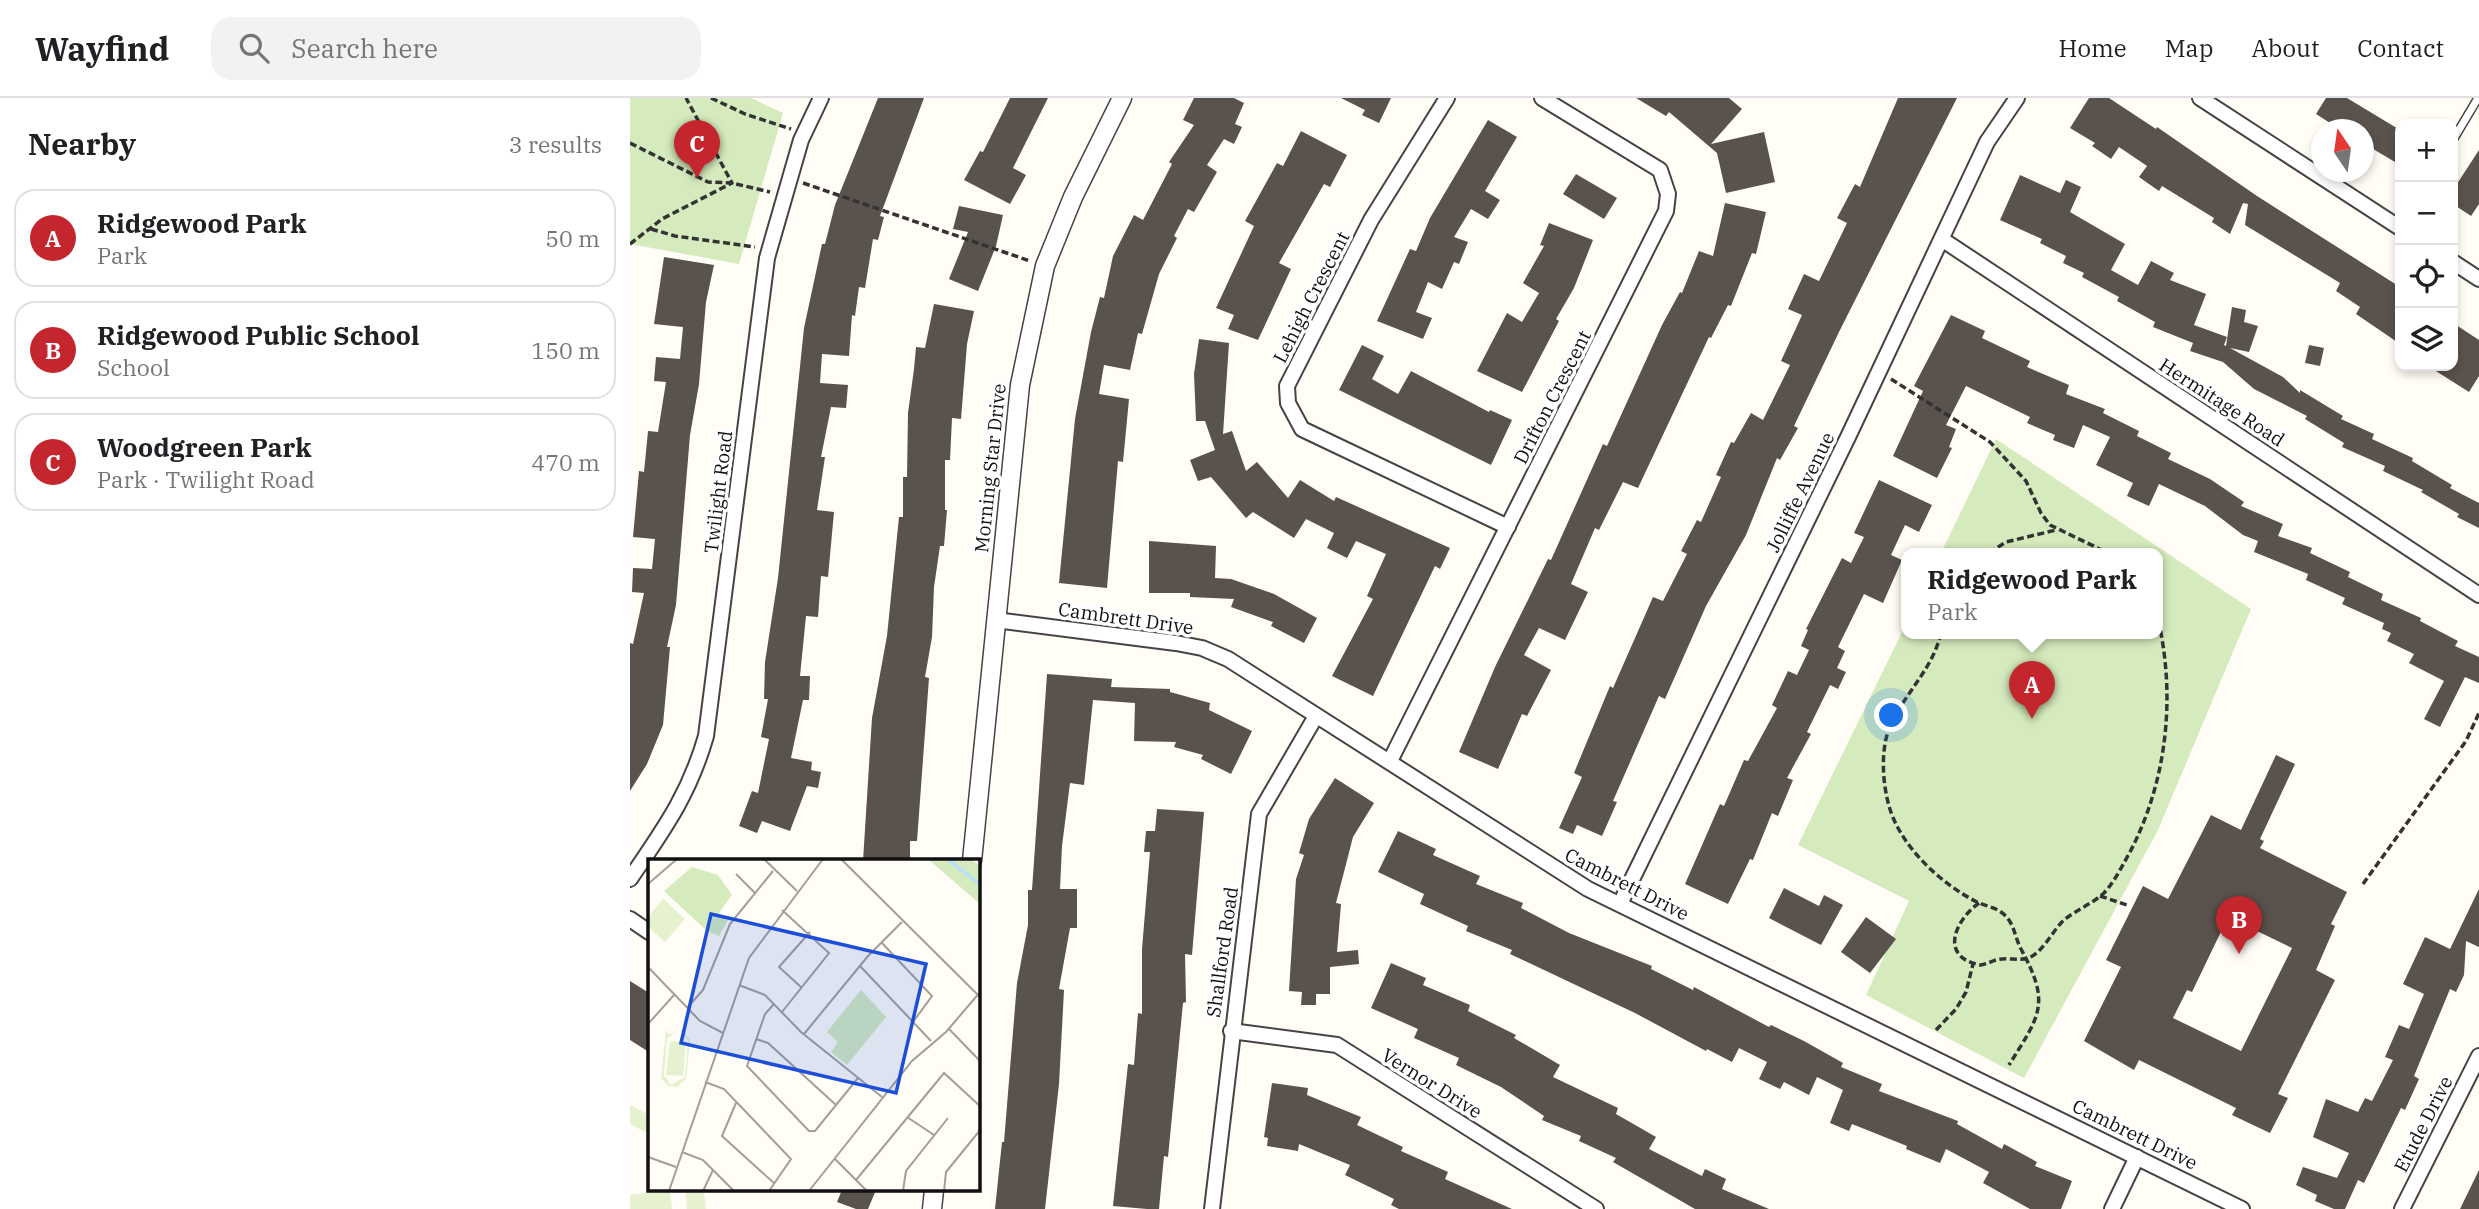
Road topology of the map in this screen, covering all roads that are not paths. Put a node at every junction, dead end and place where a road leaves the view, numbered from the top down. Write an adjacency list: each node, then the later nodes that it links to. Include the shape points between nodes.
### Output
1 (821, 98): 19 (street, Twilight Road, via 804,134 769,249 706,736 681,804)
2 (1122, 98): 15 (street, Morning Star Drive, via 1045,266 1020,385)
3 (1447, 98): 13 (street, Lehigh Crescent, via 1365,232 1287,386 1288,403 1302,429)
4 (1542, 98): 13 (street, Drifton Crescent, via 1660,170 1668,194 1666,211)
5 (2017, 98): 10 (street, Jolliffe Avenue, via 1987,142)
6 (2200, 98): 9 (street)
7 (2477, 98): 8 (lane)
8 (2458, 131)
9 (2395, 225)
10 (1943, 240): 14 (street, Hermitage Road); 20 (street, Jolliffe Avenue)
11 (2458, 265): 12 (street)
12 (2479, 279)
13 (1508, 527): 17 (street, Drifton Crescent)
14 (2479, 595)
15 (995, 620): 16 (street, Cambrett Drive, via 1202,648 1228,659); 18 (street, Morning Star Drive)
16 (1316, 716): 17 (street, Cambrett Drive); 23 (street, Shallford Road, via 1259,814)
17 (1390, 761): 20 (street, Cambrett Drive, via 1555,870)
18 (972, 859)
19 (630, 879)
20 (1620, 904): 25 (street, Cambrett Drive)
21 (630, 919): 22 (street)
22 (648, 931)
23 (1231, 1031): 26 (street, Shallford Road); 27 (street, Vernor Drive, via 1337,1045)
24 (2479, 1056): 30 (street, Etude Drive)
25 (2137, 1157): 28 (street); 29 (street, Cambrett Drive)
26 (1212, 1209)
27 (1596, 1209)
28 (2112, 1209)
29 (2242, 1209)
30 (2402, 1209)

